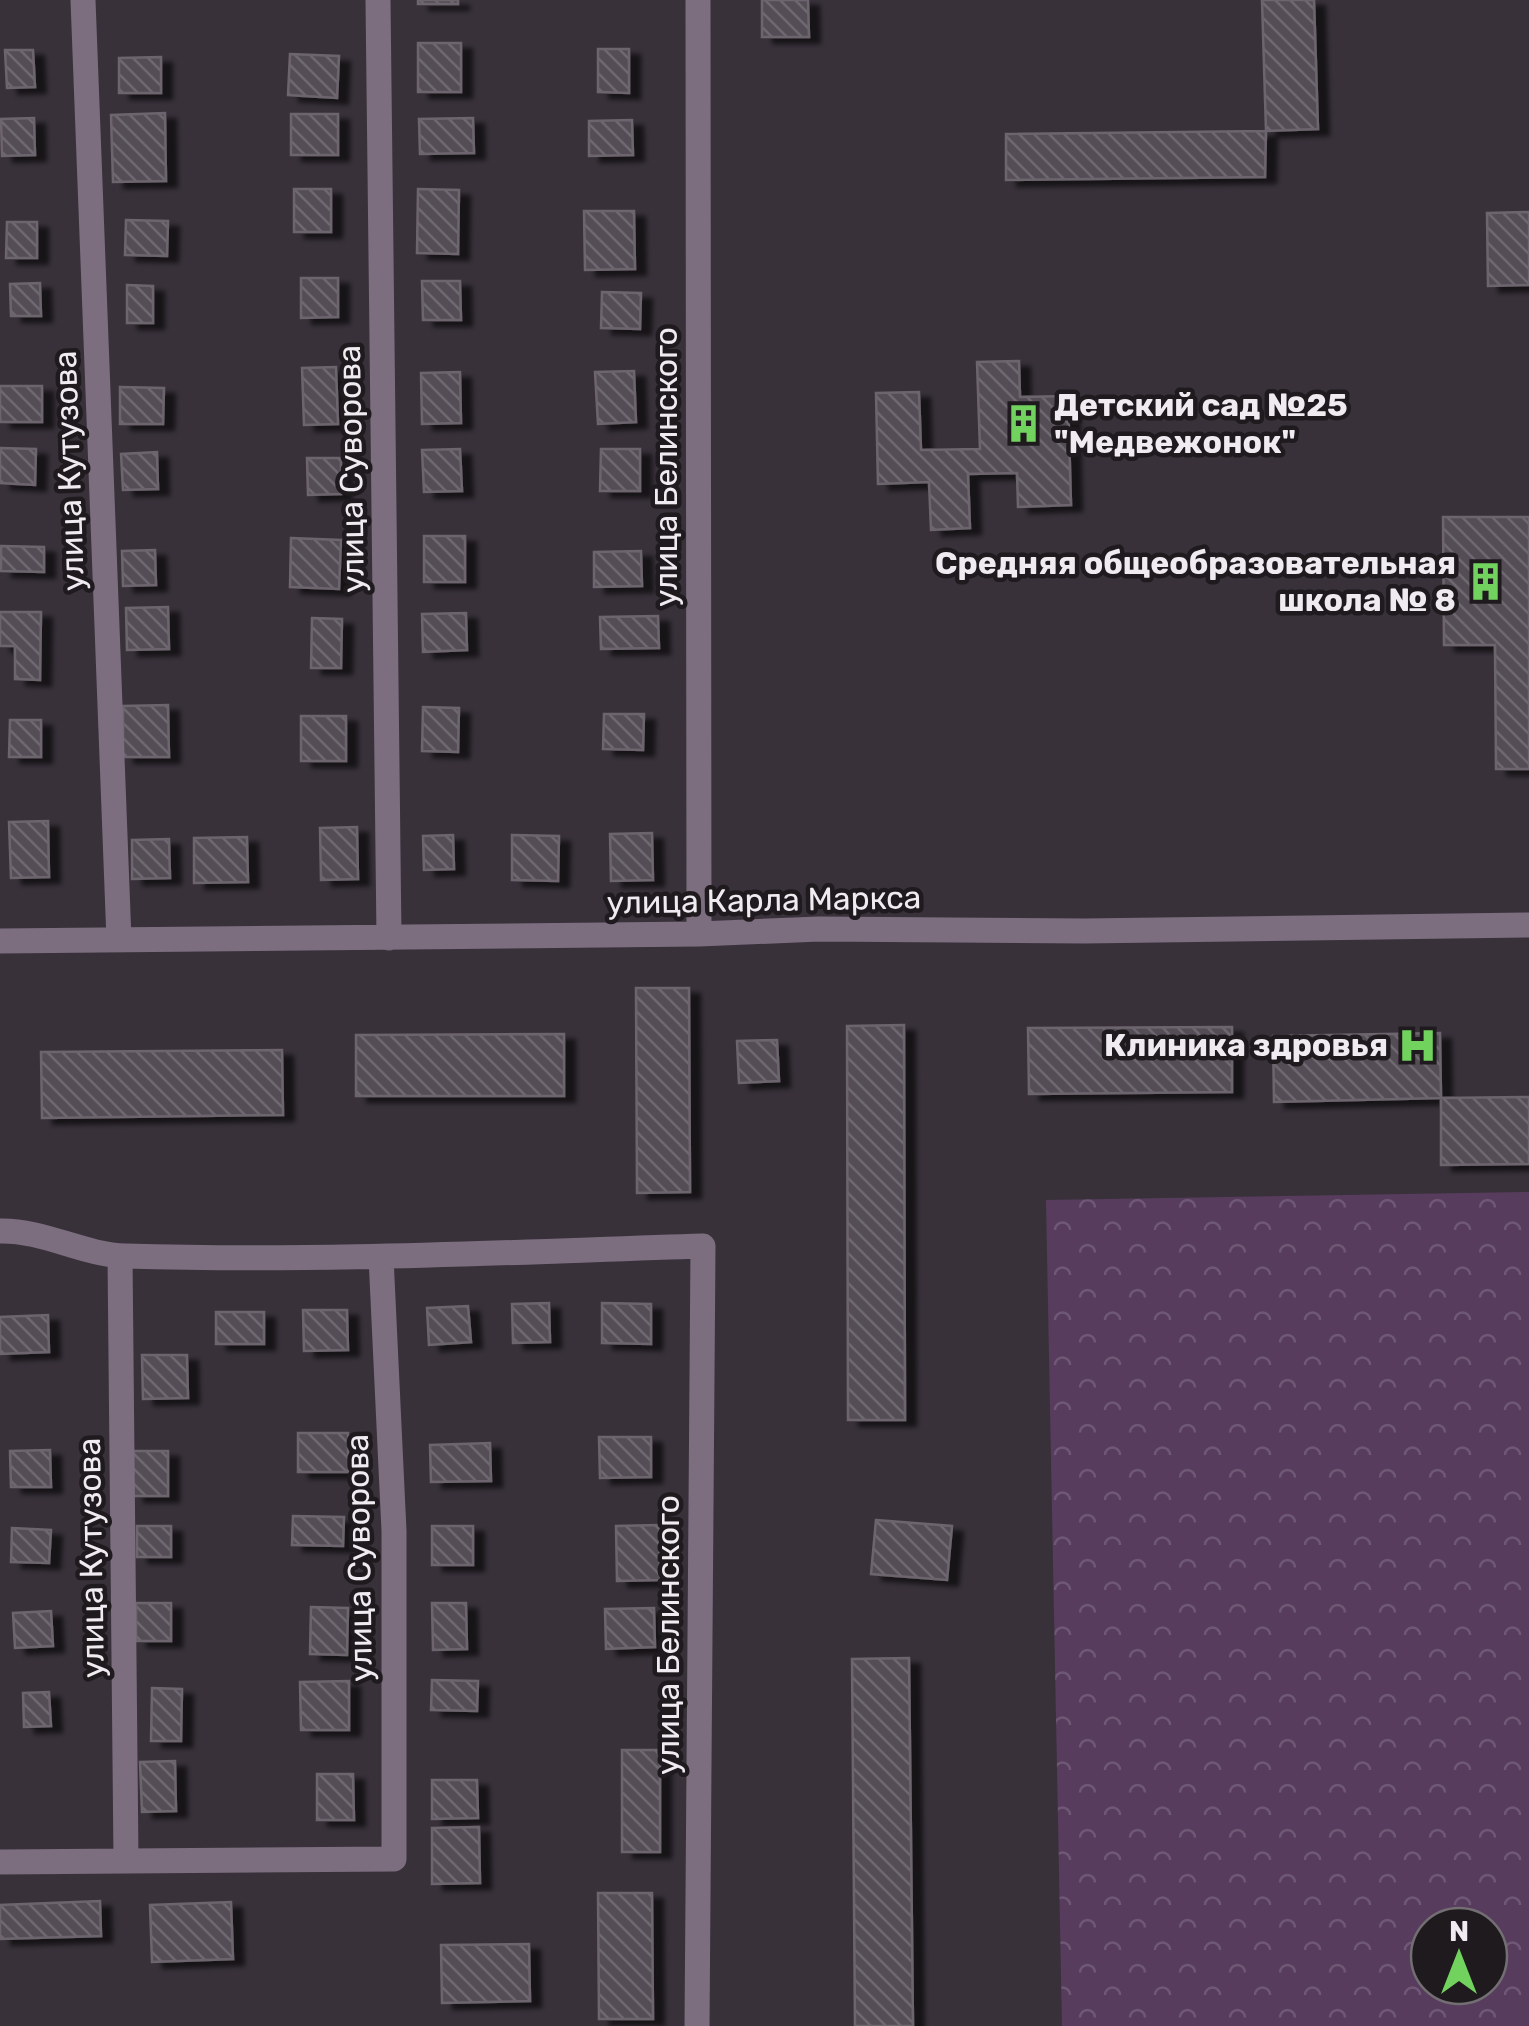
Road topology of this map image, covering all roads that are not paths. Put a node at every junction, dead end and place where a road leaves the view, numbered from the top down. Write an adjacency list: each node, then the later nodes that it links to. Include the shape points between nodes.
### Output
1 (83, 0): 7 (street, улица Кутузова)
2 (378, 0): 6 (street, улица Суворова)
3 (698, 0): 5 (street, улица Белинского)
4 (1529, 926): 5 (street, улица Карла Маркса)
5 (699, 934): 6 (street, улица Карла Маркса)
6 (389, 938): 7 (street, улица Карла Маркса)
7 (119, 940): 8 (street, улица Карла Маркса)
8 (0, 942)
9 (0, 1232): 10 (street, via 21,1231)
10 (120, 1256): 11 (street); 12 (street, улица Кутузова)
11 (381, 1256): 12 (street, улица Суворова, via 394,1530 394,1859); 14 (street, улица Белинского, via 704,1246)
12 (126, 1860): 13 (street)
13 (0, 1862)
14 (697, 2026)

